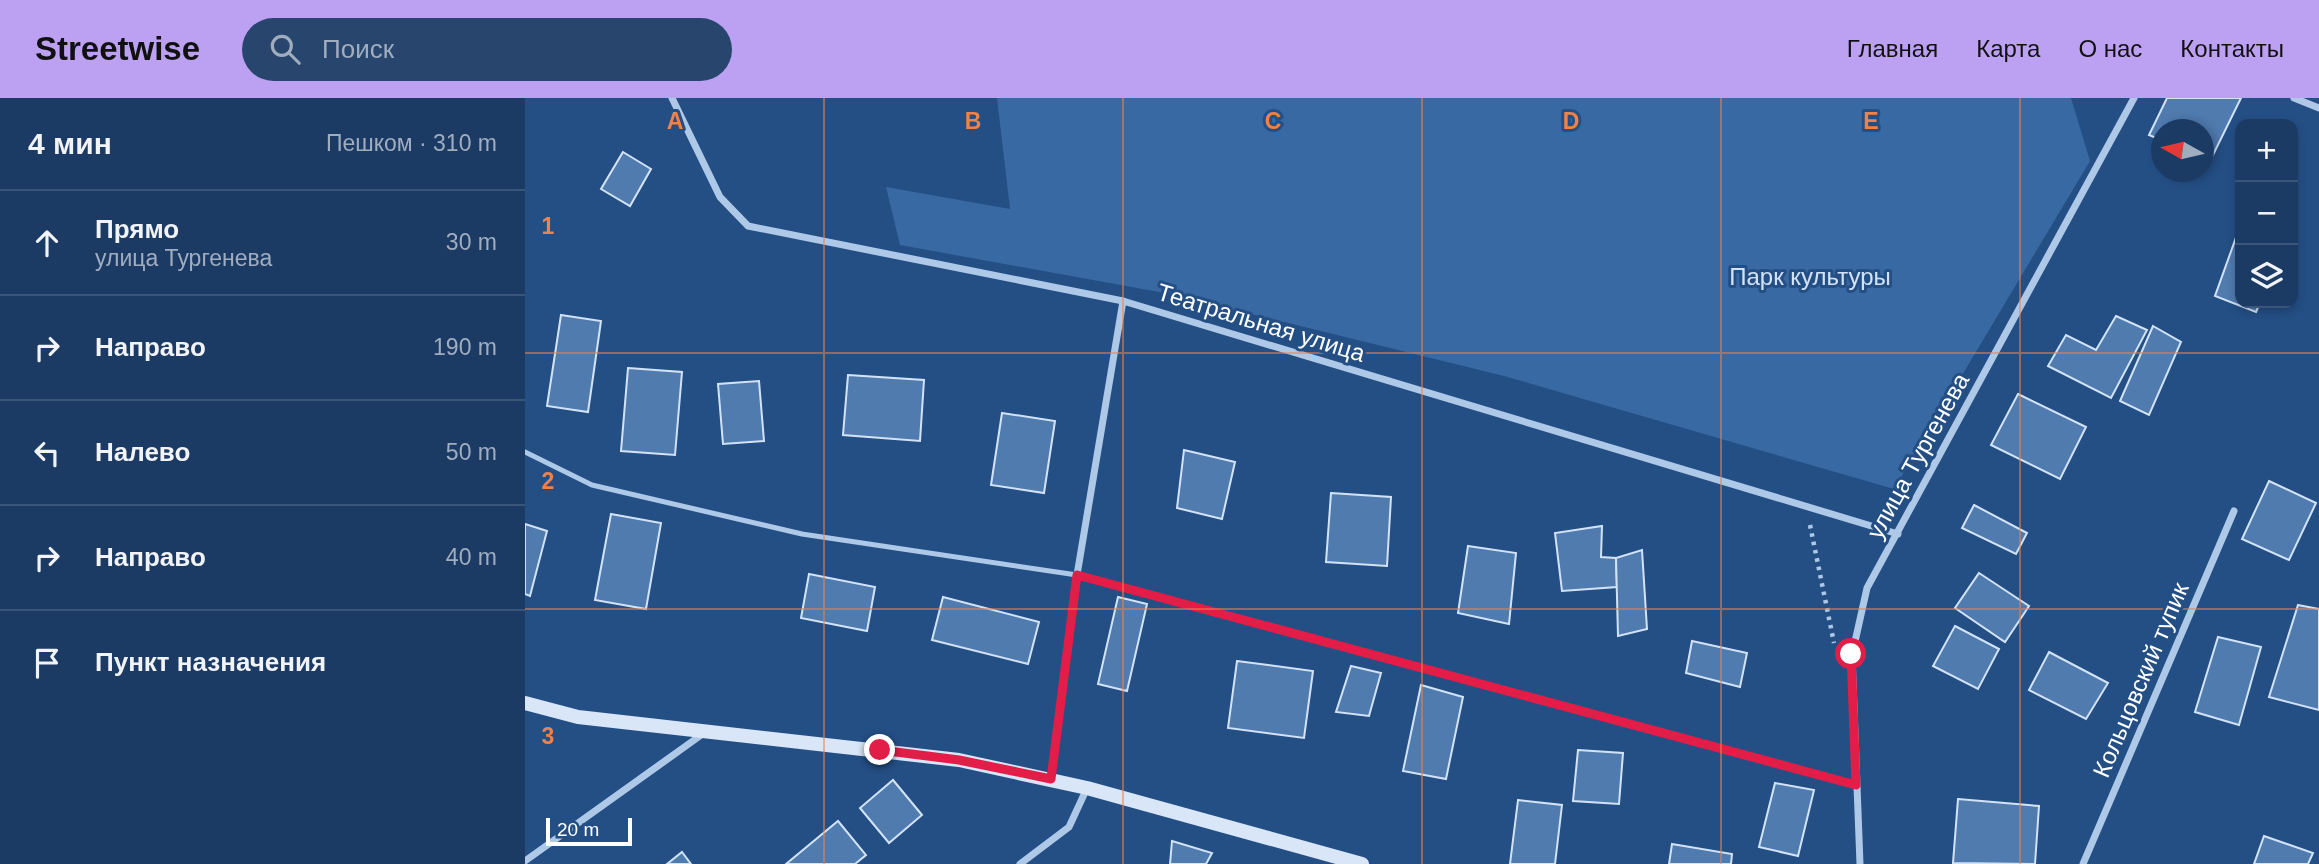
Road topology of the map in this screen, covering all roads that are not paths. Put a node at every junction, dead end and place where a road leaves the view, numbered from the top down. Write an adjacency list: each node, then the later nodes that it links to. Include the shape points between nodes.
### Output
1 (673, 98): 5 (street, Театральная улица, via 720,197 748,226)
2 (2134, 98): 8 (street, улица Тургенева)
3 (2294, 98): 4 (street)
4 (2319, 108)
5 (1123, 301): 8 (street, Театральная улица); 9 (street)
6 (525, 452): 9 (lane, via 592,485 802,534)
7 (2234, 511): 19 (street, Кольцовский тупик)
8 (1898, 534): 13 (street, улица Тургенева, via 1867,588 1851,654)
9 (1077, 575): 12 (street); 13 (lane)
10 (525, 703): 11 (main road, via 578,717)
11 (707, 732): 12 (main road, via 959,760); 15 (street)
12 (1051, 779): 14 (main road)
13 (1856, 785): 18 (street, улица Тургенева)
14 (1087, 788): 16 (street, via 1069,827); 17 (main road)
15 (525, 861)
16 (1020, 864)
17 (1362, 864)
18 (1860, 864)
19 (2083, 864)

